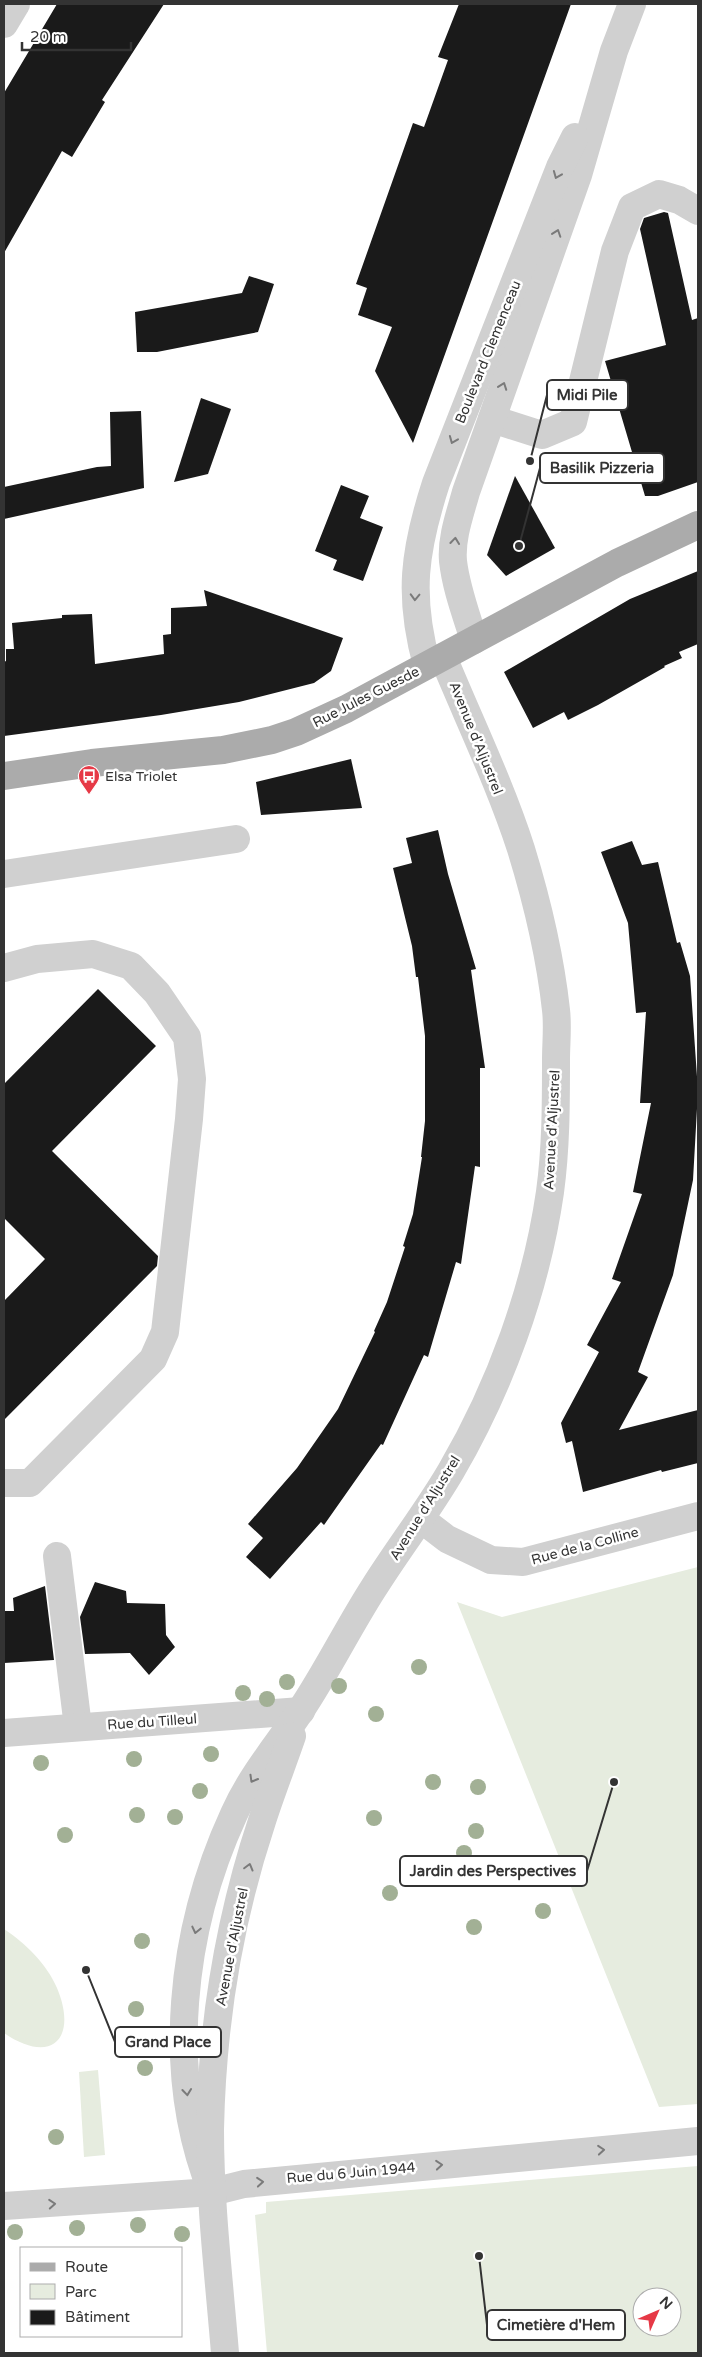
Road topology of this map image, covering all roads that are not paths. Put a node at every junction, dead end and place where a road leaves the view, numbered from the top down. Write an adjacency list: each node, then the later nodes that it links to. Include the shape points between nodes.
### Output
1 (16, 4): 3 (street)
2 (632, 4): 4 (street, Boulevard Clemenceau)
3 (4, 24)
4 (614, 51): 6 (street, Boulevard Clemenceau, one-way to 4, via 578,175); 9 (street, Boulevard Clemenceau, one-way to 9, via 560,167 422,526 417,555 415,608 418,630)
5 (698, 211): 6 (street, via 659,194 632,207 615,251 573,422 542,435)
6 (492, 419): 8 (street, Boulevard Clemenceau, one-way to 6, via 453,559 466,492)
7 (698, 525): 8 (main road, Rue Jules Guesde)
8 (474, 640): 9 (main road, Rue Jules Guesde)
9 (435, 661): 10 (main road, Rue Jules Guesde, via 346,709 272,740 223,750); 16 (street, Avenue d'Aljustrel, via 520,846 536,903 557,1014 556,1118 546,1215 517,1323 478,1419)
10 (4, 776)
11 (236, 839): 12 (street)
12 (4, 874)
13 (4, 968): 14 (street, via 37,959 93,954 131,966 157,993 187,1037 192,1079 173,1275 161,1345 153,1359 30,1482)
14 (4, 1483)
15 (698, 1516): 16 (street, Rue de la Colline, via 523,1562 491,1560 447,1539)
16 (421, 1519): 18 (street, Avenue d'Aljustrel, via 374,1587)
17 (57, 1556): 19 (street)
18 (301, 1710): 19 (street, Rue du Tilleul); 22 (street, Avenue d'Aljustrel, one-way to 18, via 210,2130 213,2075 225,1973 252,1853); 22 (street, Avenue d'Aljustrel, one-way to 22, via 273,1746 235,1812 215,1860 192,1944 187,1988 185,2070 191,2127 198,2158)
19 (78, 1727): 20 (street, Rue du Tilleul)
20 (4, 1733)
21 (698, 2141): 22 (street, Rue du 6 Juin 1944, one-way to 21, via 244,2184)
22 (212, 2192): 23 (street, Rue du 6 Juin 1944, one-way to 22); 24 (street, Avenue d'Aljustrel)
23 (4, 2206)
24 (224, 2353)

